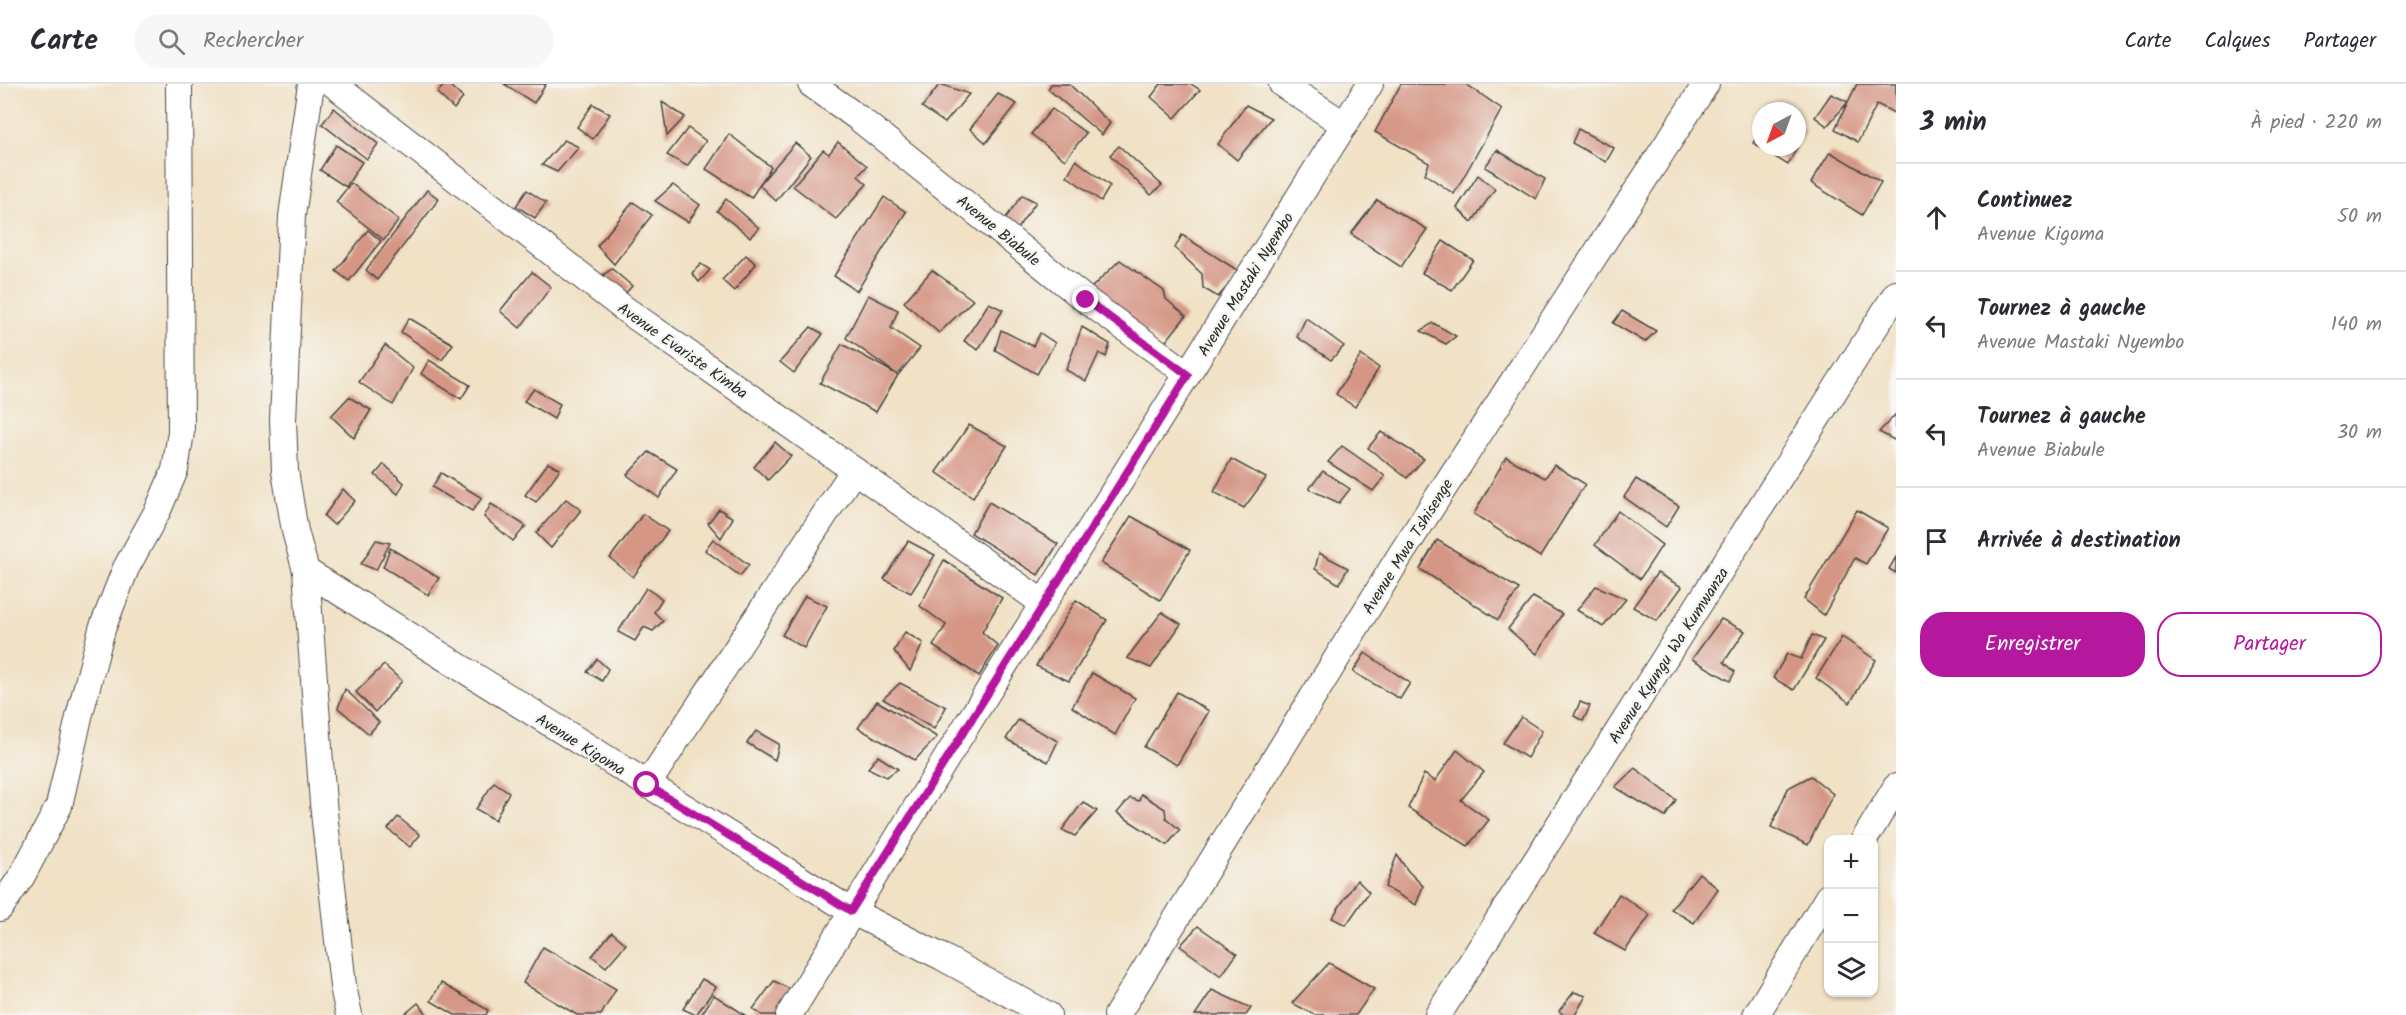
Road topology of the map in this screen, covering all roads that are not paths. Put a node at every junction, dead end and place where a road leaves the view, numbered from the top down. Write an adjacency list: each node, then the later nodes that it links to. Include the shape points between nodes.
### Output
1 (179, 84): 18 (street, via 181,432 175,470 126,568 102,629 59,806 22,876)
2 (311, 84): 12 (street, via 292,216 282,420 294,531)
3 (333, 84): 11 (street, Avenue Evariste Kimba, via 626,310)
4 (811, 84): 10 (street, Avenue Biabule)
5 (1282, 84): 8 (street)
6 (1370, 84): 8 (street, Avenue Mastaki Nyembo)
7 (1706, 84): 23 (street, Avenue Mwa Tshisenge, via 1401,554)
8 (1345, 125): 10 (street, Avenue Mastaki Nyembo)
9 (1896, 294): 24 (street, Avenue Kyungu Wa Kumwanza)
10 (1188, 375): 13 (street, Avenue Mastaki Nyembo)
11 (854, 470): 13 (street, Avenue Evariste Kimba); 14 (street)
12 (306, 571): 14 (street, Avenue Kigoma); 20 (street, via 323,803)
13 (1043, 603): 19 (street, Avenue Mastaki Nyembo)
14 (647, 785): 19 (street, Avenue Kigoma)
15 (1896, 787): 16 (street)
16 (1867, 835)
17 (1824, 904): 25 (street)
18 (0, 908)
19 (851, 911): 21 (street, Avenue Mastaki Nyembo); 22 (street, Avenue Kigoma)
20 (349, 1015)
21 (789, 1015)
22 (1048, 1015)
23 (1117, 1015)
24 (1438, 1015)
25 (1756, 1015)

